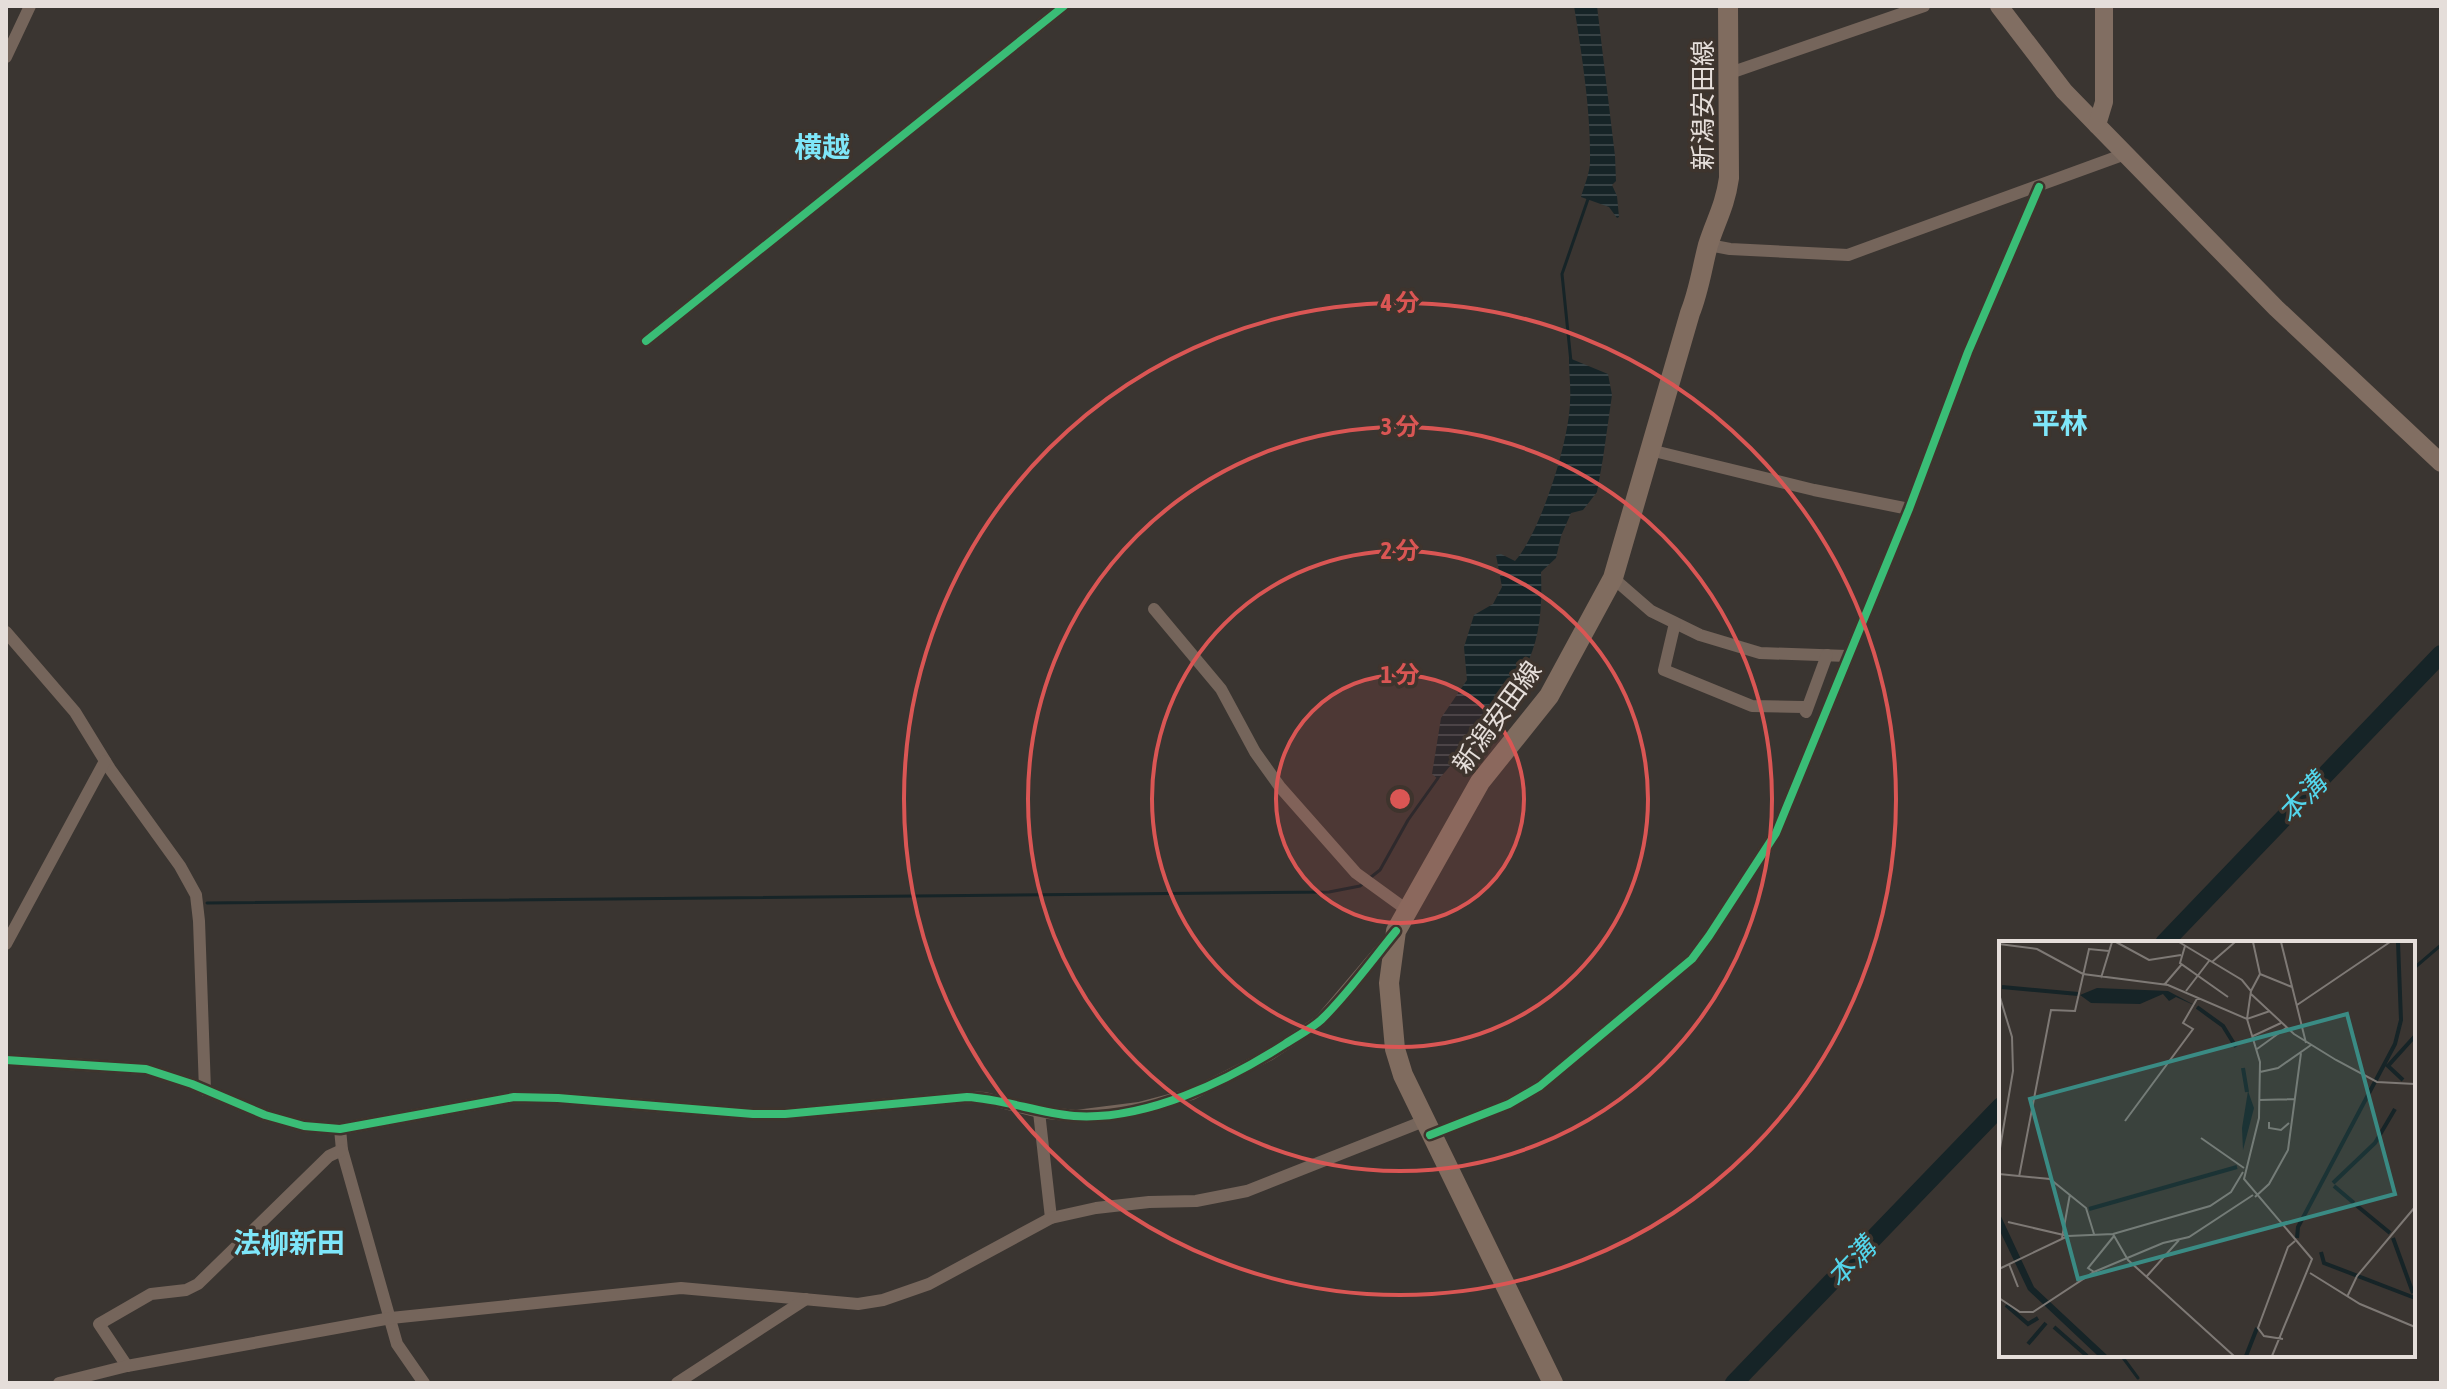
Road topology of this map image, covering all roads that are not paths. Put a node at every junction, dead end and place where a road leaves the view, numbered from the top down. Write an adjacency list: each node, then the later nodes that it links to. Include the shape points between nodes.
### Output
1 (30, 6): 7 (street)
2 (1064, 6): 13 (street)
3 (1728, 6): 8 (main road, 新潟安田線)
4 (1924, 6): 8 (street)
5 (1999, 6): 9 (street)
6 (2104, 6): 9 (street, via 2104,102)
7 (6, 57)
8 (1730, 73): 12 (main road, 新潟安田線, via 1729,178)
9 (2097, 125): 10 (street)
10 (2125, 154): 11 (street); 15 (street, via 2276,308)
11 (2039, 187): 12 (street, via 1848,255); 16 (street, via 1968,352)
12 (1709, 245): 14 (main road, 新潟安田線)
13 (646, 341)
14 (1650, 450): 16 (street); 17 (main road, 新潟安田線)
15 (2441, 463)
16 (1909, 509): 22 (street)
17 (1613, 578): 19 (street, via 1651,611); 24 (main road, 新潟安田線, via 1549,696 1480,782)
18 (1154, 609): 24 (street, via 1221,689 1280,787 1356,873)
19 (1675, 623): 21 (street, via 1760,653); 21 (street, via 1664,670 1752,706 1803,707 1806,712)
20 (6, 632): 23 (street, via 75,712)
21 (1827, 655): 22 (street)
22 (1847, 656): 30 (street, via 1776,833 1692,959 1540,1086 1509,1104)
23 (105, 761): 26 (street); 28 (street, via 196,895)
24 (1407, 910): 25 (main road, 新潟安田線)
25 (1396, 931): 29 (street, via 1320,1021 1212,1085 1110,1114); 30 (main road, 新潟安田線, via 1389,983 1395,1049)
26 (6, 944)
27 (8, 1058): 28 (street, via 146,1069)
28 (205, 1090): 31 (street, via 265,1115)
29 (1039, 1112): 31 (street, via 967,1097 764,1114 514,1097); 33 (street)
30 (1427, 1128): 33 (street, via 1247,1191); 40 (main road, 新潟安田線)
31 (340, 1129): 32 (street)
32 (342, 1150): 35 (street); 36 (street, via 329,1156 198,1284 151,1294 99,1324)
33 (1051, 1218): 34 (street, via 929,1284 883,1300 858,1304)
34 (806, 1299): 35 (street, via 681,1288); 39 (street)
35 (391, 1318): 36 (street); 38 (street, via 397,1344)
36 (127, 1366): 37 (street)
37 (59, 1383)
38 (424, 1383)
39 (677, 1383)
40 (1553, 1383)

